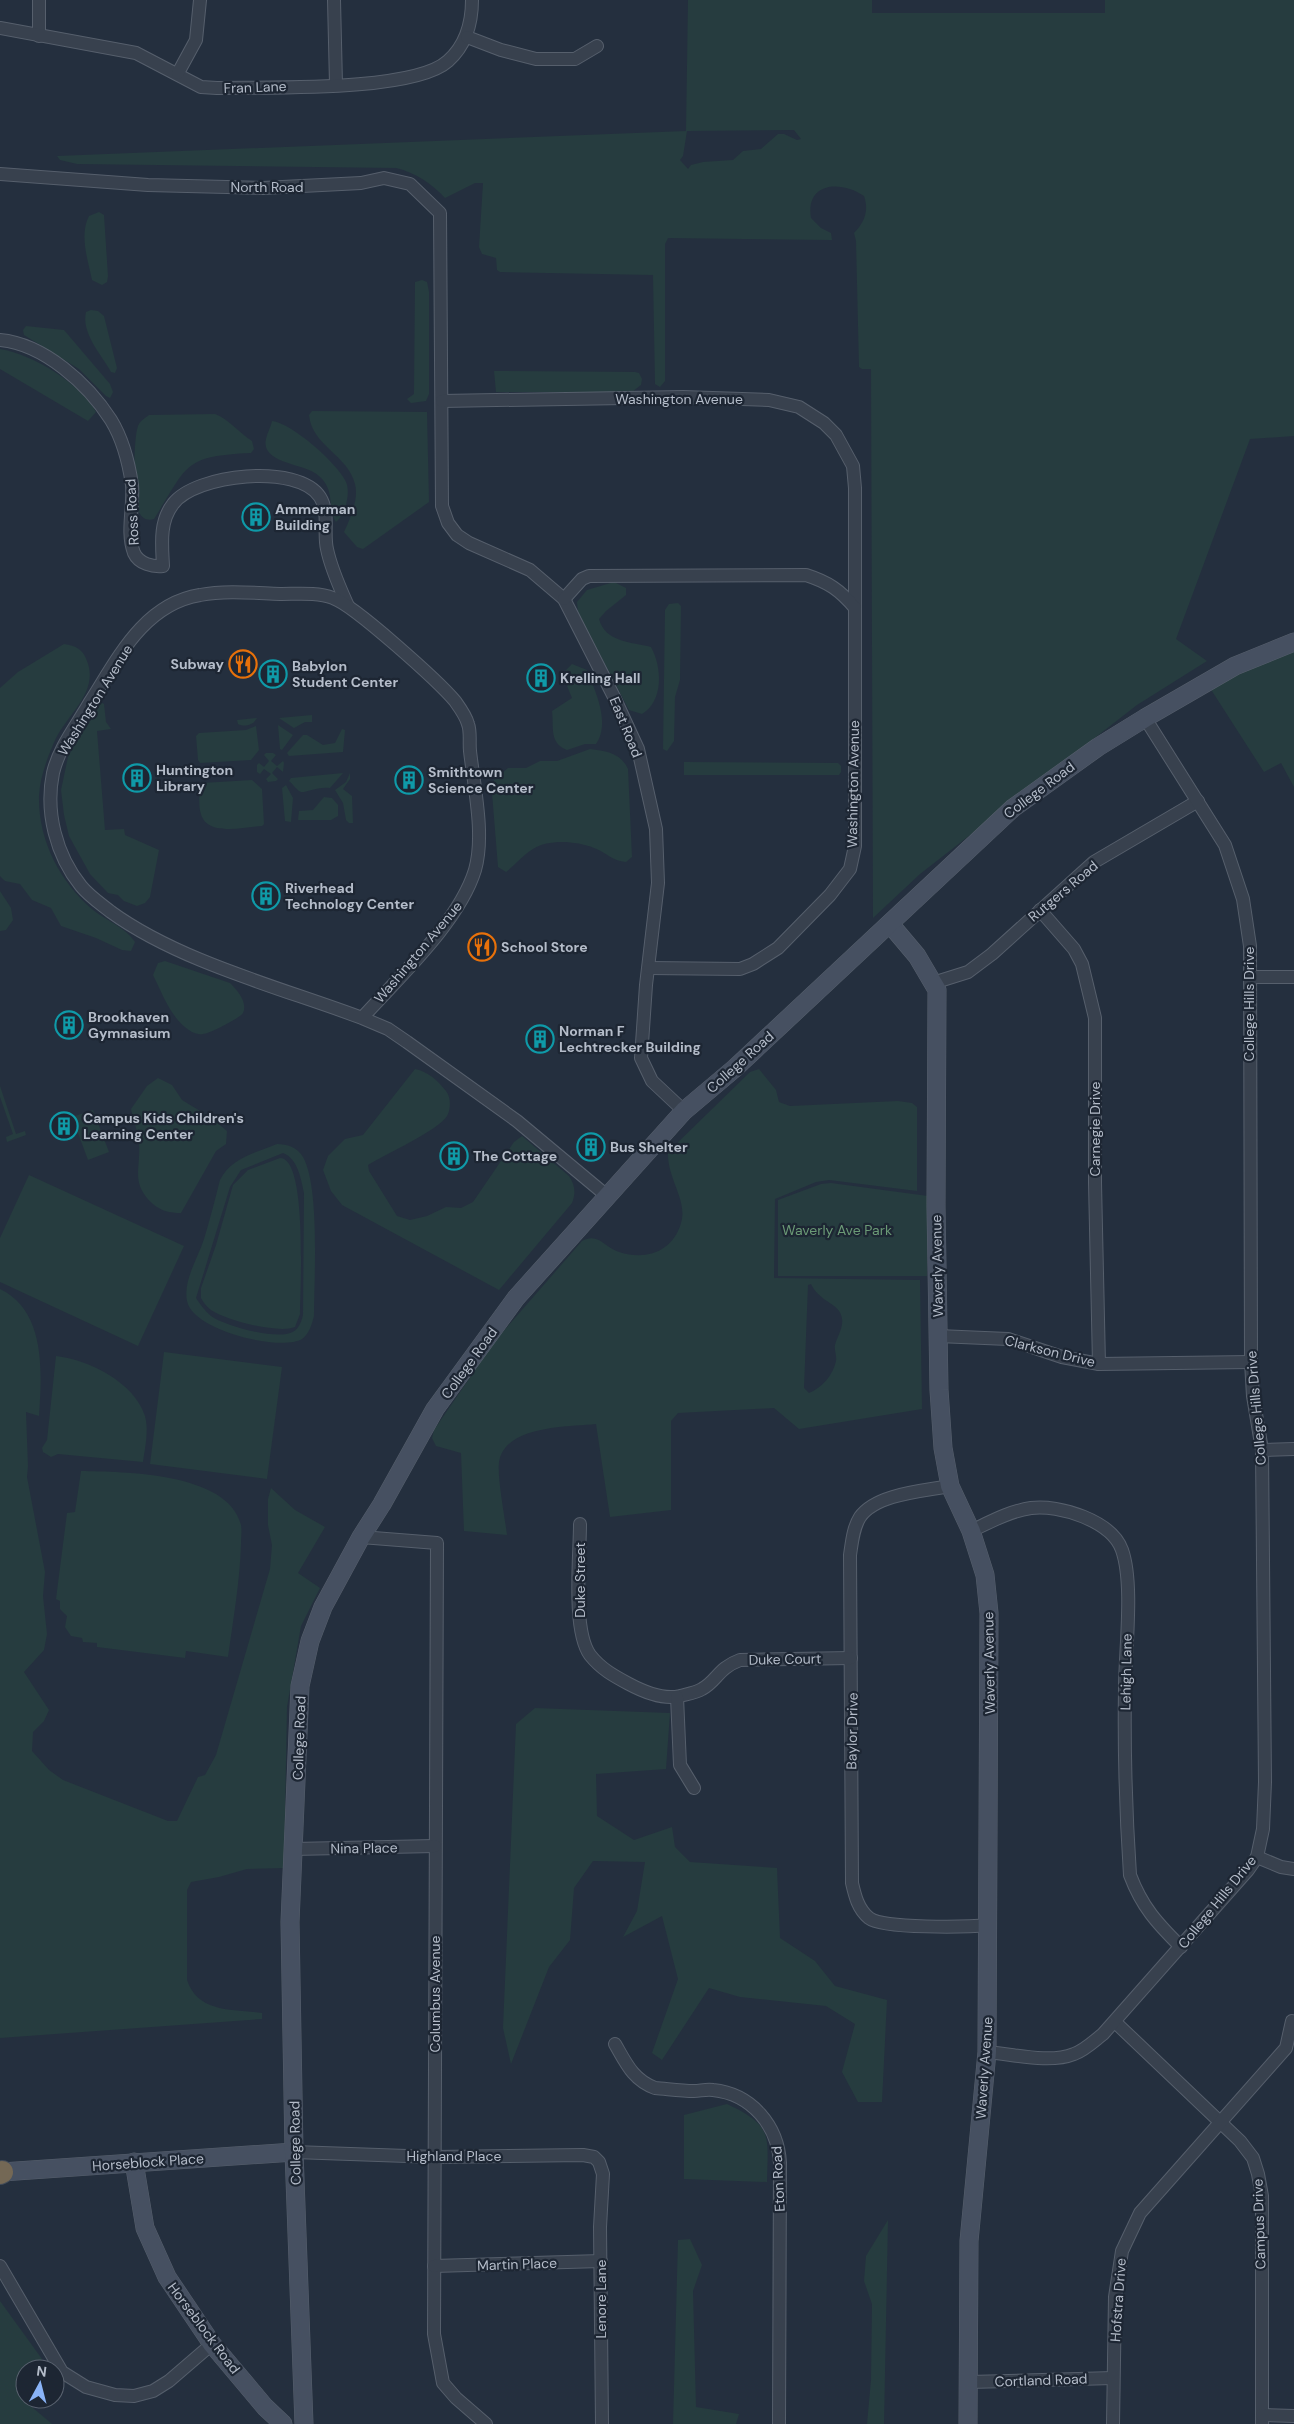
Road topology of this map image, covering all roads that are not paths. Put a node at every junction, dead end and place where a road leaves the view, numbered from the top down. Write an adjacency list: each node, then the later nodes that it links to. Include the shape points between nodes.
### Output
1 (39, 0): 6 (street)
2 (200, 0): 9 (street, via 196,40)
3 (334, 0): 10 (street)
4 (472, 0): 7 (street)
5 (0, 28): 6 (street, Fran Lane)
6 (39, 36): 9 (street, Fran Lane, via 136,53)
7 (467, 37): 8 (street, via 536,59 575,59); 10 (street, Fran Lane, via 447,62 417,76 376,83)
8 (597, 46)
9 (178, 73): 10 (street, Fran Lane, via 201,87)
10 (336, 84)
11 (0, 174): 13 (street, North Road, via 167,186 295,187 360,183 384,178 410,184 440,213)
12 (0, 340): 14 (street, Ross Road, via 16,342 53,361 86,388 112,421 128,464 134,552 146,564)
13 (442, 401): 15 (street, East Road, via 442,506 448,523 469,542 530,570); 17 (street, Washington Avenue, via 683,397 769,400 799,407 836,435 853,466)
14 (163, 566): 16 (street, Washington Avenue, via 163,525 173,504 183,493 200,485 276,476 311,487 320,497 326,512 327,548 337,582)
15 (564, 599): 17 (street, via 582,579 589,576 806,575 826,581 840,590); 23 (street, East Road, via 614,697 639,756 656,829 658,883)
16 (349, 607): 27 (street, Washington Avenue, via 453,699 462,712 468,725 479,842 475,870 462,900 423,950); 27 (street, Washington Avenue, via 330,597 303,594 203,594 180,599 148,618 118,658 61,750 53,773 51,796 57,842 66,862 82,888 122,920 156,941)
17 (855, 608): 23 (street, Washington Avenue, via 855,846 850,869 830,895 778,948 753,964 740,969)
18 (1294, 642): 19 (street, College Road, via 1235,666)
19 (1145, 718): 20 (street, College Hills Drive); 22 (street, College Road, via 1013,808)
20 (1198, 802): 21 (street, Rutgers Road, via 1094,862); 24 (street, College Hills Drive, via 1226,845 1243,899 1250,946)
21 (1040, 910): 26 (street, Rutgers Road, via 968,972); 32 (street, Carnegie Drive, via 1074,949 1082,964 1095,1018)
22 (890, 924): 26 (street, Waverly Avenue, via 917,956); 28 (street, College Road)
23 (648, 968): 28 (street, East Road, via 641,1058 652,1082)
24 (1250, 977): 25 (street); 31 (street, College Hills Drive)
25 (1294, 977)
26 (933, 983): 30 (street, Waverly Avenue, via 937,991)
27 (362, 1018): 29 (street, Washington Avenue, via 388,1029 517,1121)
28 (684, 1111): 29 (street, College Road)
29 (607, 1196): 38 (street, College Road, via 516,1298 436,1409)
30 (938, 1336): 32 (street, Clarkson Drive, via 1008,1339 1062,1357); 35 (street, Waverly Avenue, via 942,1438)
31 (1251, 1362): 32 (street, Clarkson Drive); 34 (street, College Hills Drive)
32 (1099, 1364)
33 (1294, 1449): 34 (street)
34 (1262, 1450): 44 (street, College Hills Drive, via 1265,1782)
35 (950, 1486): 37 (street, Waverly Avenue); 39 (street, Baylor Drive, via 875,1502 860,1517 850,1555)
36 (580, 1524): 40 (street, Duke Street, via 579,1622 590,1654 612,1675 638,1689)
37 (971, 1531): 46 (street, Waverly Avenue, via 985,1574 989,1613); 47 (street, Lehigh Lane, via 1032,1508 1063,1510 1108,1530 1122,1549 1126,1577 1125,1690 1130,1875 1149,1914)
38 (361, 1537): 42 (street, Columbus Avenue, via 437,1543); 43 (street, College Road, via 323,1608 310,1641 300,1686)
39 (851, 1658): 40 (street, Duke Court, via 740,1660 725,1668 703,1689); 46 (street, Baylor Drive, via 852,1883 859,1907 867,1916 883,1924)
40 (677, 1697): 41 (street, via 680,1765)
41 (694, 1788)
42 (435, 1846): 43 (street, Nina Place); 54 (street, Columbus Avenue)
43 (293, 1849): 53 (street, College Road, via 290,1922)
44 (1257, 1857): 45 (street); 47 (street, College Hills Drive)
45 (1294, 1869)
46 (989, 1925): 51 (street, Waverly Avenue)
47 (1181, 1947): 49 (street, College Hills Drive)
48 (1292, 2021): 52 (street, Hofstra Drive, via 1286,2048)
49 (1115, 2022): 51 (street, College Hills Drive, via 1089,2045 1066,2057); 52 (street, Campus Drive)
50 (615, 2044): 70 (street, Eton Road, via 630,2071 646,2085 715,2090 753,2105 765,2118 779,2146)
51 (987, 2052): 63 (street, Waverly Avenue, via 969,2241)
52 (1221, 2121): 62 (street, Hofstra Drive, via 1140,2213 1122,2251 1115,2297); 65 (street, Campus Drive, via 1253,2158 1260,2188)
53 (294, 2152): 54 (street, Highland Place); 55 (street, Horseblock Place); 67 (street, College Road)
54 (435, 2156): 57 (street, Highland Place, via 583,2155 594,2157); 60 (street, Columbus Avenue)
55 (134, 2162): 56 (street, Horseblock Place); 61 (street, Horseblock Road, via 151,2244 179,2296)
56 (1, 2173)
57 (603, 2174): 58 (street, Lenore Lane)
58 (601, 2261): 60 (street, Martin Place); 69 (street, Lenore Lane)
59 (0, 2266): 61 (street, via 62,2372 86,2388 134,2396 153,2391)
60 (434, 2266): 68 (street, Columbus Avenue, via 434,2334 443,2383)
61 (212, 2344): 66 (street, Horseblock Road)
62 (1113, 2378): 63 (street, Cortland Road); 72 (street, Hofstra Drive)
63 (969, 2382): 71 (street, Waverly Avenue)
64 (1294, 2416): 65 (street)
65 (1262, 2420)
66 (283, 2424)
67 (304, 2424)
68 (486, 2424)
69 (602, 2424)
70 (779, 2424)
71 (968, 2424)
72 (1114, 2424)

